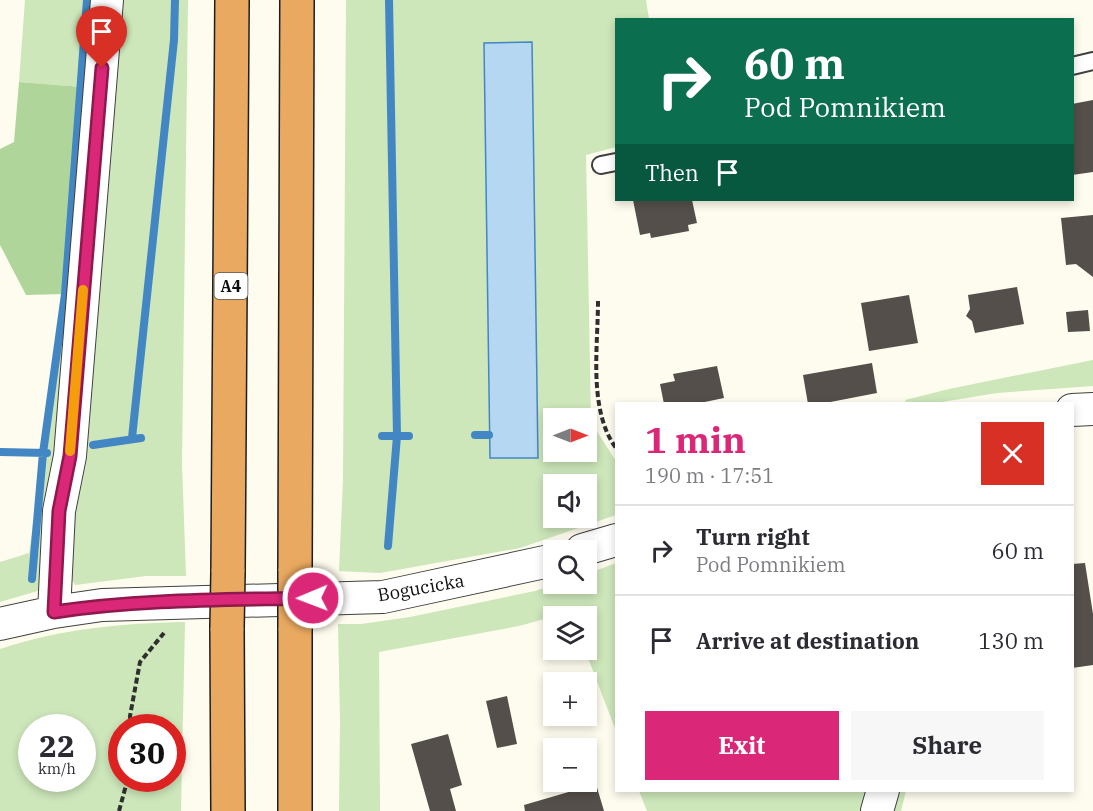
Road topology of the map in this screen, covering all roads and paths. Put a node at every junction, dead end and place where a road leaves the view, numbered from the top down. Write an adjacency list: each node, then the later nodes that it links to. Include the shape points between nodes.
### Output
1 (107, 0): 13 (street, via 70,456 59,511)
2 (232, 0): 20 (highway, A4, bridge)
3 (297, 0): 21 (highway, bridge)
4 (1093, 61): 5 (lane)
5 (1074, 66)
6 (597, 301): 9 (path, via 597,401 603,425)
7 (1093, 409): 8 (street)
8 (1074, 410)
9 (615, 446)
10 (615, 540): 11 (street)
11 (597, 546)
12 (543, 562): 13 (street, Bogucicka, via 383,597 102,604)
13 (54, 612): 14 (street, Bogucicka)
14 (0, 624)
15 (169, 627): 16 (path, via 140,662)
16 (130, 714)
17 (124, 792): 19 (path)
18 (882, 792): 22 (street)
19 (119, 811)
20 (228, 811)
21 (294, 811)
22 (877, 811)

